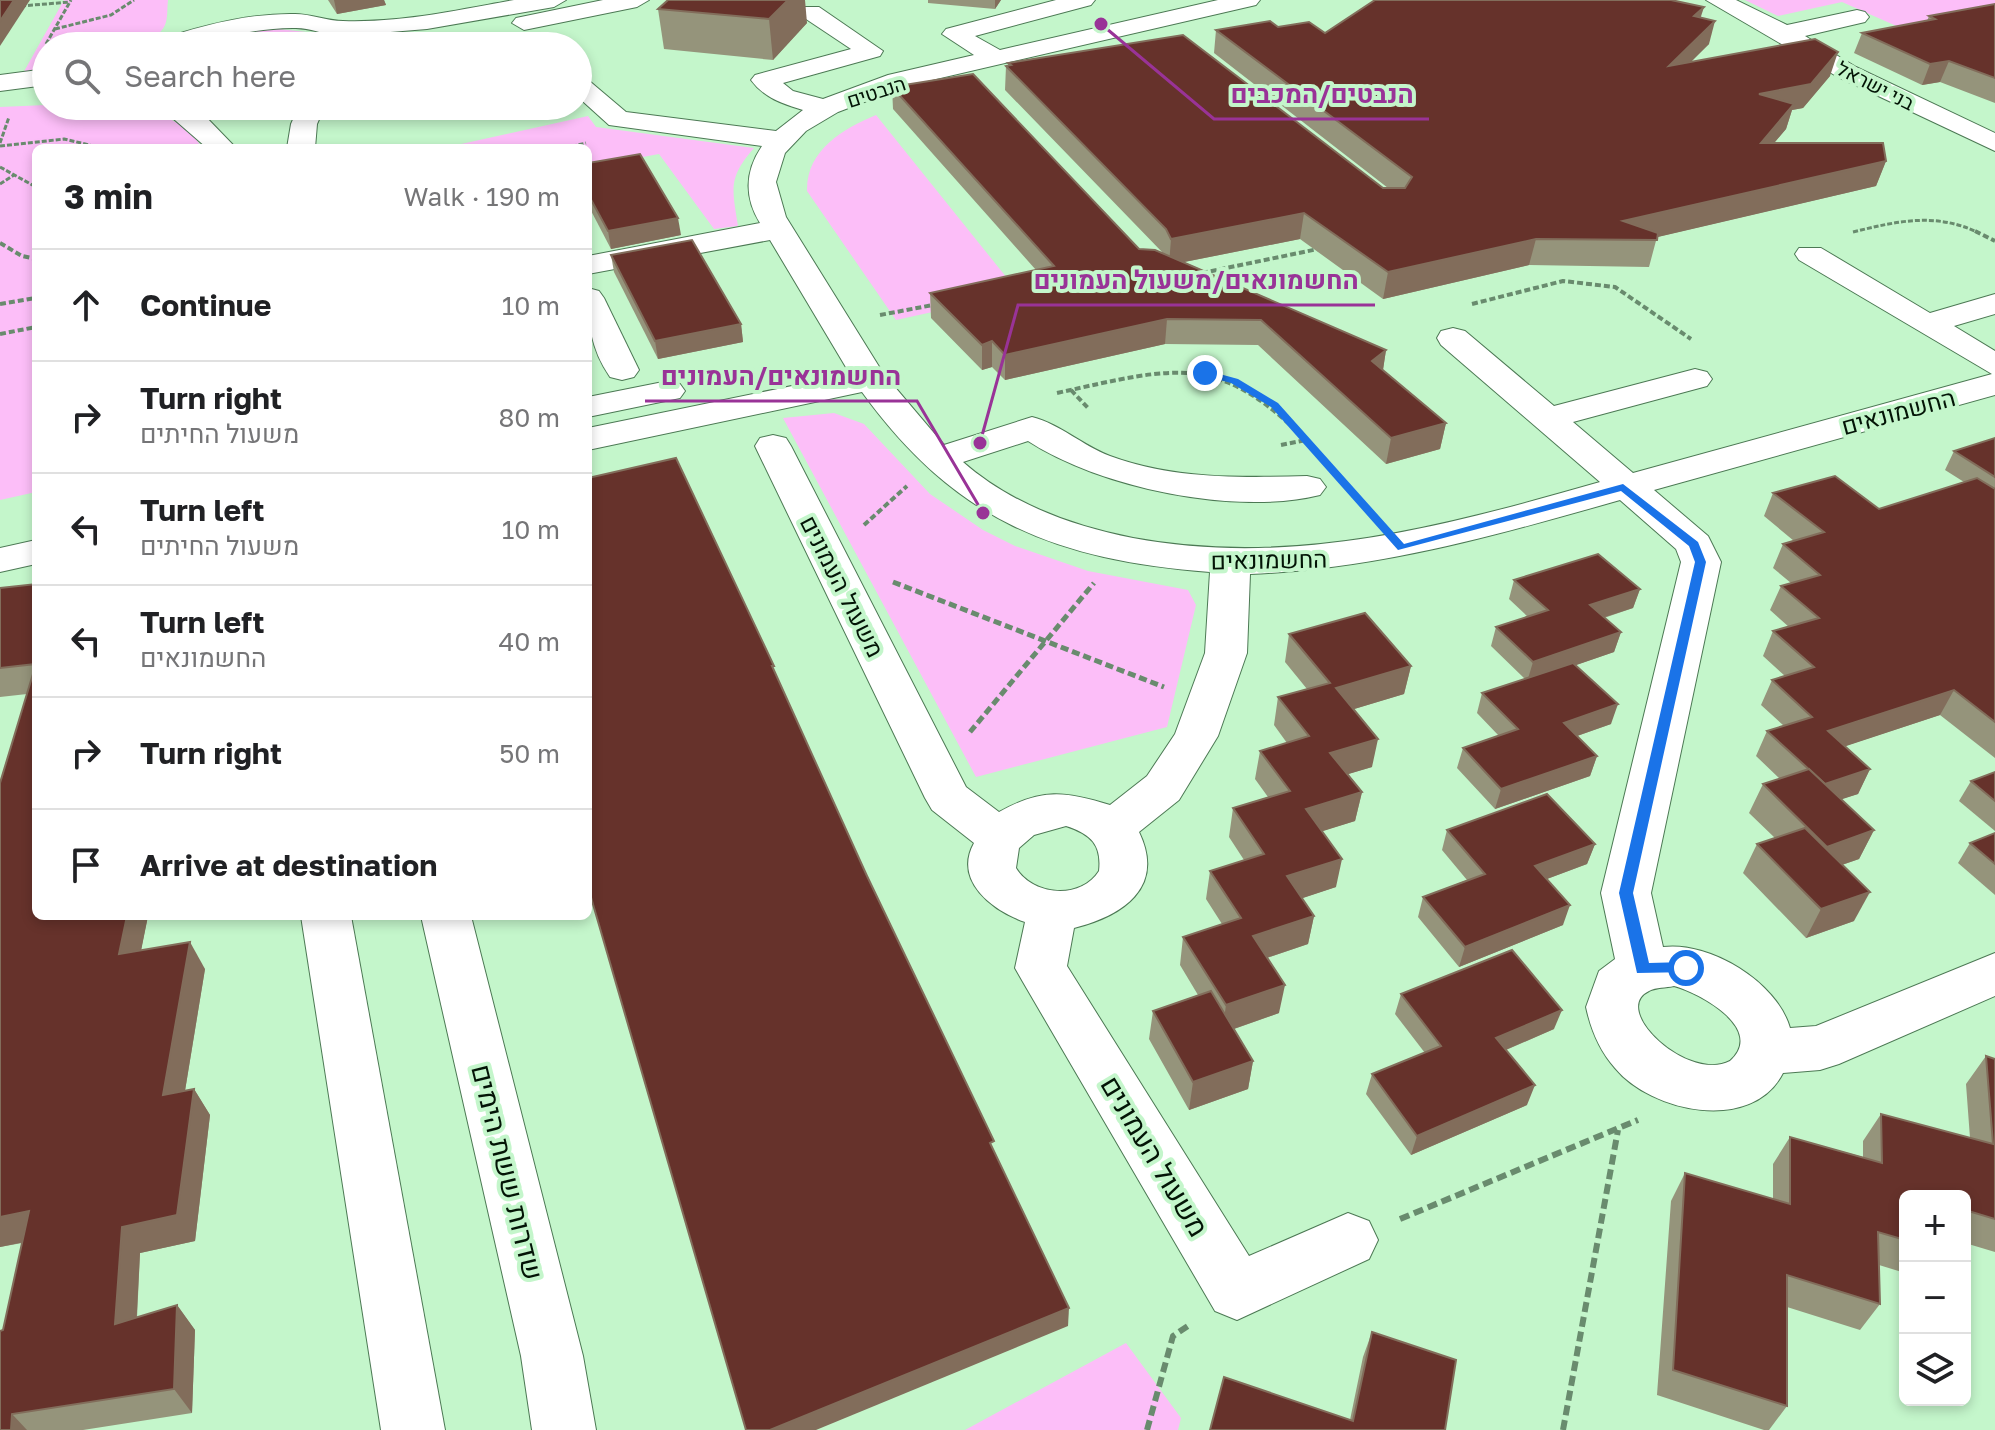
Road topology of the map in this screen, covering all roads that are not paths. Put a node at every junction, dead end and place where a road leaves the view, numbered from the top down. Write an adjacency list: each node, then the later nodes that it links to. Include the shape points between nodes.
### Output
1 (280, 0): 12 (street)
2 (554, 0): 12 (street, via 427,22)
3 (637, 0): 16 (street)
4 (1083, 0): 19 (street, via 954,34)
5 (1248, 0): 7 (street, הנבטים)
6 (1709, 3): 17 (street, בני ישראל)
7 (1188, 6): 11 (street, הנבטים)
8 (811, 12): 27 (street, via 871,51 764,80 784,96)
9 (190, 14): 13 (street)
10 (1857, 17): 17 (street)
11 (1155, 22): 18 (street); 19 (street, הנבטים)
12 (326, 27): 14 (street, via 250,25); 15 (street)
13 (178, 32)
14 (221, 32)
15 (345, 32)
16 (494, 32)
17 (1793, 39): 31 (street, בני ישראל, via 1847,72)
18 (1180, 41)
19 (998, 59): 20 (street, הנבטים)
20 (965, 67): 23 (street); 27 (street, הנבטים, via 873,90)
21 (32, 79): 22 (street)
22 (0, 83)
23 (987, 90)
24 (592, 96): 30 (street, via 618,119)
25 (32, 101): 26 (street)
26 (0, 102)
27 (827, 109): 30 (street, הנבטים)
28 (190, 120): 32 (street)
29 (306, 120): 33 (street)
30 (782, 140): 34 (street, הנבטים, via 760,180)
31 (1995, 143)
32 (218, 144)
33 (302, 144)
34 (778, 229): 36 (street); 42 (street, הנבטים)
35 (1810, 254): 39 (street)
36 (592, 264)
37 (1995, 304): 39 (street)
38 (592, 306): 43 (street)
39 (1926, 324): 41 (street)
40 (1453, 338): 47 (street)
41 (1995, 365)
42 (862, 366): 46 (street); 48 (street); 50 (street, החשמונאים, via 909,432)
43 (622, 370)
44 (1695, 379): 47 (street)
45 (1995, 384): 52 (street, החשמונאים)
46 (592, 406)
47 (1545, 419): 52 (street)
48 (592, 438)
49 (773, 446): 59 (street, משעול העמונים, via 948,798)
50 (937, 459): 51 (street, via 1032,428 1076,456 1131,476 1194,487); 57 (street, החשמונאים, via 1011,510 1073,536 1123,549)
51 (1307, 487)
52 (1623, 487): 57 (street, החשמונאים, via 1402,548 1341,558); 63 (street, via 1694,544 1701,562 1626,893)
53 (32, 524): 54 (street)
54 (0, 531)
55 (32, 553): 56 (street)
56 (0, 560)
57 (1230, 562): 58 (street, via 1226,653 1196,736 1163,788)
58 (1112, 829): 59 (street, via 1076,811 1046,810 1019,819); 60 (street, via 1127,857 1122,880 1093,904)
59 (999, 837): 60 (street, via 991,860 999,882 1021,901)
60 (1052, 909): 66 (street, משעול העמונים, via 1041,968 1237,1291)
61 (327, 920): 67 (street)
62 (447, 920): 68 (street, שדרות ששת הימים, via 552,1356)
63 (1643, 969): 65 (street, via 1674,966 1721,982 1756,1014); 65 (street, via 1614,991 1611,1017 1618,1036 1640,1062 1662,1077 1713,1088 1744,1081)
64 (1995, 974): 65 (street, via 1820,1048)
65 (1766, 1052)
66 (1348, 1240)
67 (413, 1430)
68 (564, 1430)

